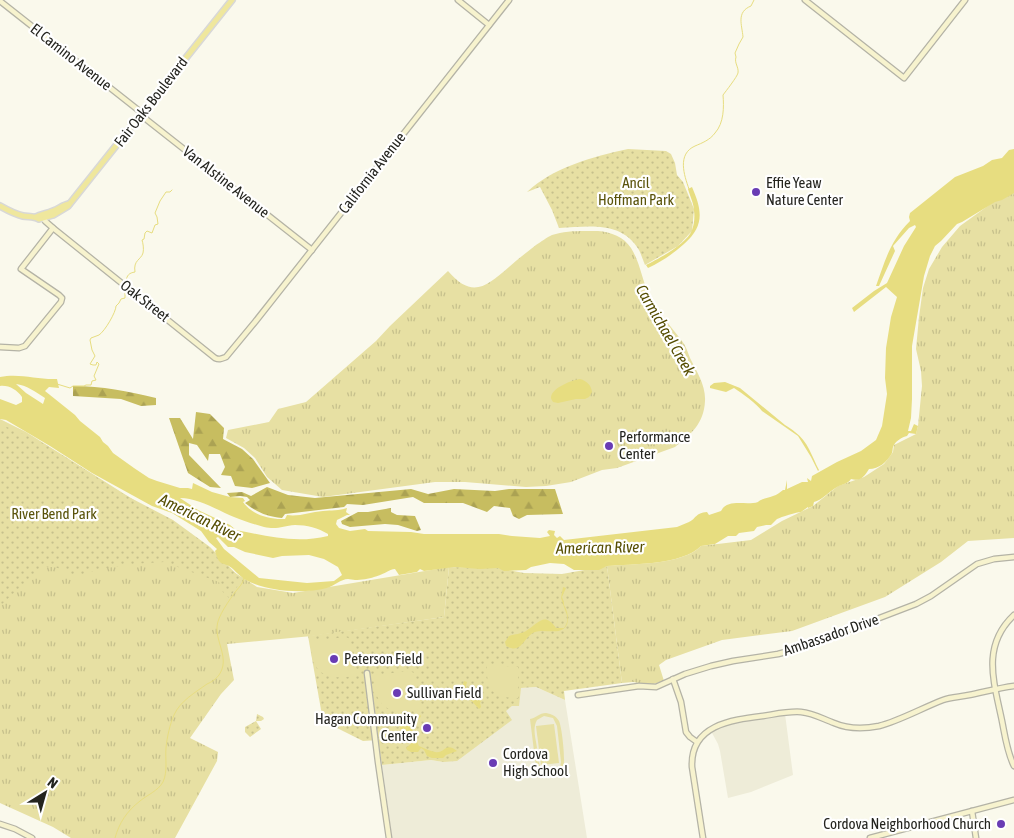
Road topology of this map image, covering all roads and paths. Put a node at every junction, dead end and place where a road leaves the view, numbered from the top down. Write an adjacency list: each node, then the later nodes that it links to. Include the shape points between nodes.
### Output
1 (232, 0): 8 (main road, Fair Oaks Boulevard)
2 (458, 0): 7 (street)
3 (509, 0): 7 (street, California Avenue)
4 (805, 0): 5 (street, via 904,78)
5 (965, 0)
6 (0, 1): 8 (street, El Camino Avenue)
7 (489, 25): 14 (street, California Avenue)
8 (142, 113): 10 (main road, Fair Oaks Boulevard, via 65,209); 14 (street, Van Alstine Avenue)
9 (0, 206): 11 (main road, Fair Oaks Boulevard, via 20,216)
10 (51, 214): 11 (main road, Fair Oaks Boulevard); 12 (main road, Fair Oaks Boulevard); 13 (street)
11 (36, 217): 12 (main road, Fair Oaks Boulevard)
12 (44, 218): 13 (street, Oak Street)
13 (53, 228): 15 (street, Oak Street, via 215,358 226,357); 16 (street, via 20,269 62,300 25,346)
14 (312, 250): 15 (street, California Avenue)
15 (236, 345)
16 (0, 347)
17 (1014, 557): 20 (street, Ambassador Drive, via 977,564 916,604 808,646 718,664)
18 (1014, 615): 22 (street, via 1001,630 995,644 992,662)
19 (367, 673): 31 (street)
20 (673, 679): 23 (street, Ambassador Drive, via 656,687 639,686); 24 (street, via 686,732)
21 (1014, 686): 22 (street)
22 (995, 689): 24 (street, via 944,700 877,726 848,727 795,712 737,719 710,729); 25 (street)
23 (578, 694)
24 (697, 742): 32 (street, via 692,767)
25 (1014, 766)
26 (1014, 800): 27 (street)
27 (972, 811): 29 (street); 34 (street)
28 (0, 824): 30 (street)
29 (886, 836): 33 (street)
30 (32, 838)
31 (389, 838)
32 (703, 838)
33 (870, 838)
34 (976, 838)

